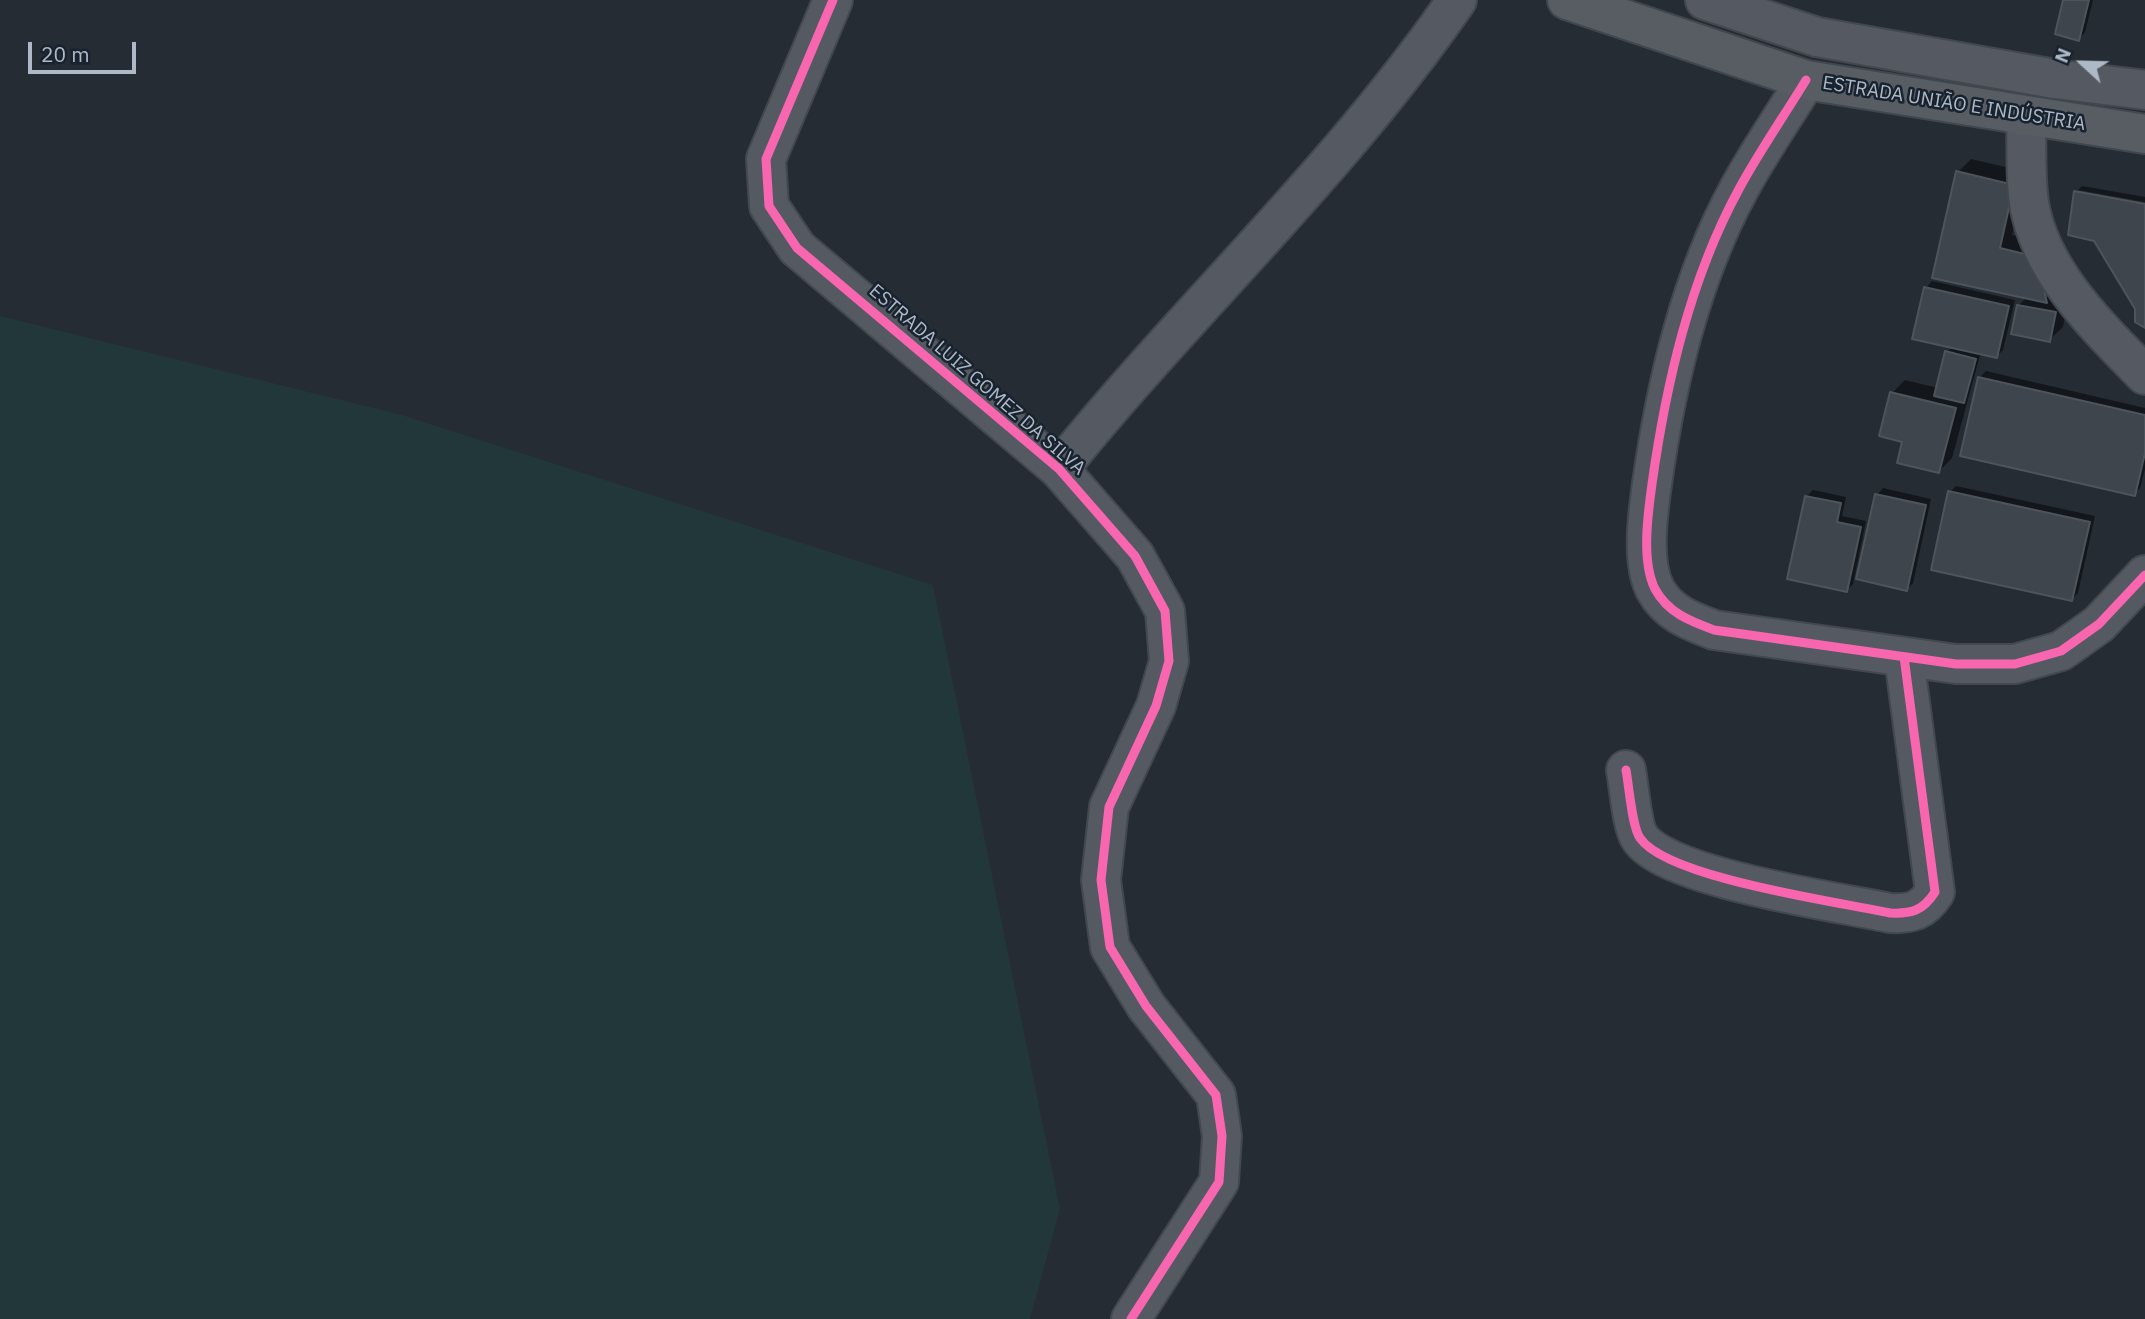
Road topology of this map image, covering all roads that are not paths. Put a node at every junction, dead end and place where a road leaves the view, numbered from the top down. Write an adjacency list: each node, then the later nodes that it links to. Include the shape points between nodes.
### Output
1 (832, 0): 10 (street, ESTRADA LUIZ GOMEZ DA SILVA, via 766,159 769,206 797,248)
2 (1457, 0): 10 (street, via 1362,126 1122,392)
3 (1567, 0): 5 (main road, ESTRADA UNIÃO E INDÚSTRIA)
4 (1705, 0): 6 (street, via 1818,37 2055,79)
5 (1806, 80): 7 (main road, ESTRADA UNIÃO E INDÚSTRIA); 12 (street, via 1738,190 1710,254 1678,347 1659,432 1645,536 1655,588 1680,618 1714,630)
6 (2145, 90)
7 (2026, 117): 8 (main road, ESTRADA UNIÃO E INDÚSTRIA); 9 (street, via 2029,203 2041,246 2065,286)
8 (2145, 134)
9 (2145, 375)
10 (1059, 469): 14 (street, ESTRADA LUIZ GOMEZ DA SILVA, via 1135,556 1165,611 1169,661 1156,706 1109,807 1101,880 1110,947 1146,1006 1216,1095 1222,1136 1219,1182)
11 (2145, 575): 12 (street, via 2099,624 2061,651 2015,664 1956,664)
12 (1904, 657): 13 (street, via 1935,892 1926,907 1909,914 1707,874 1656,854 1638,837)
13 (1626, 770)
14 (1131, 1319)

